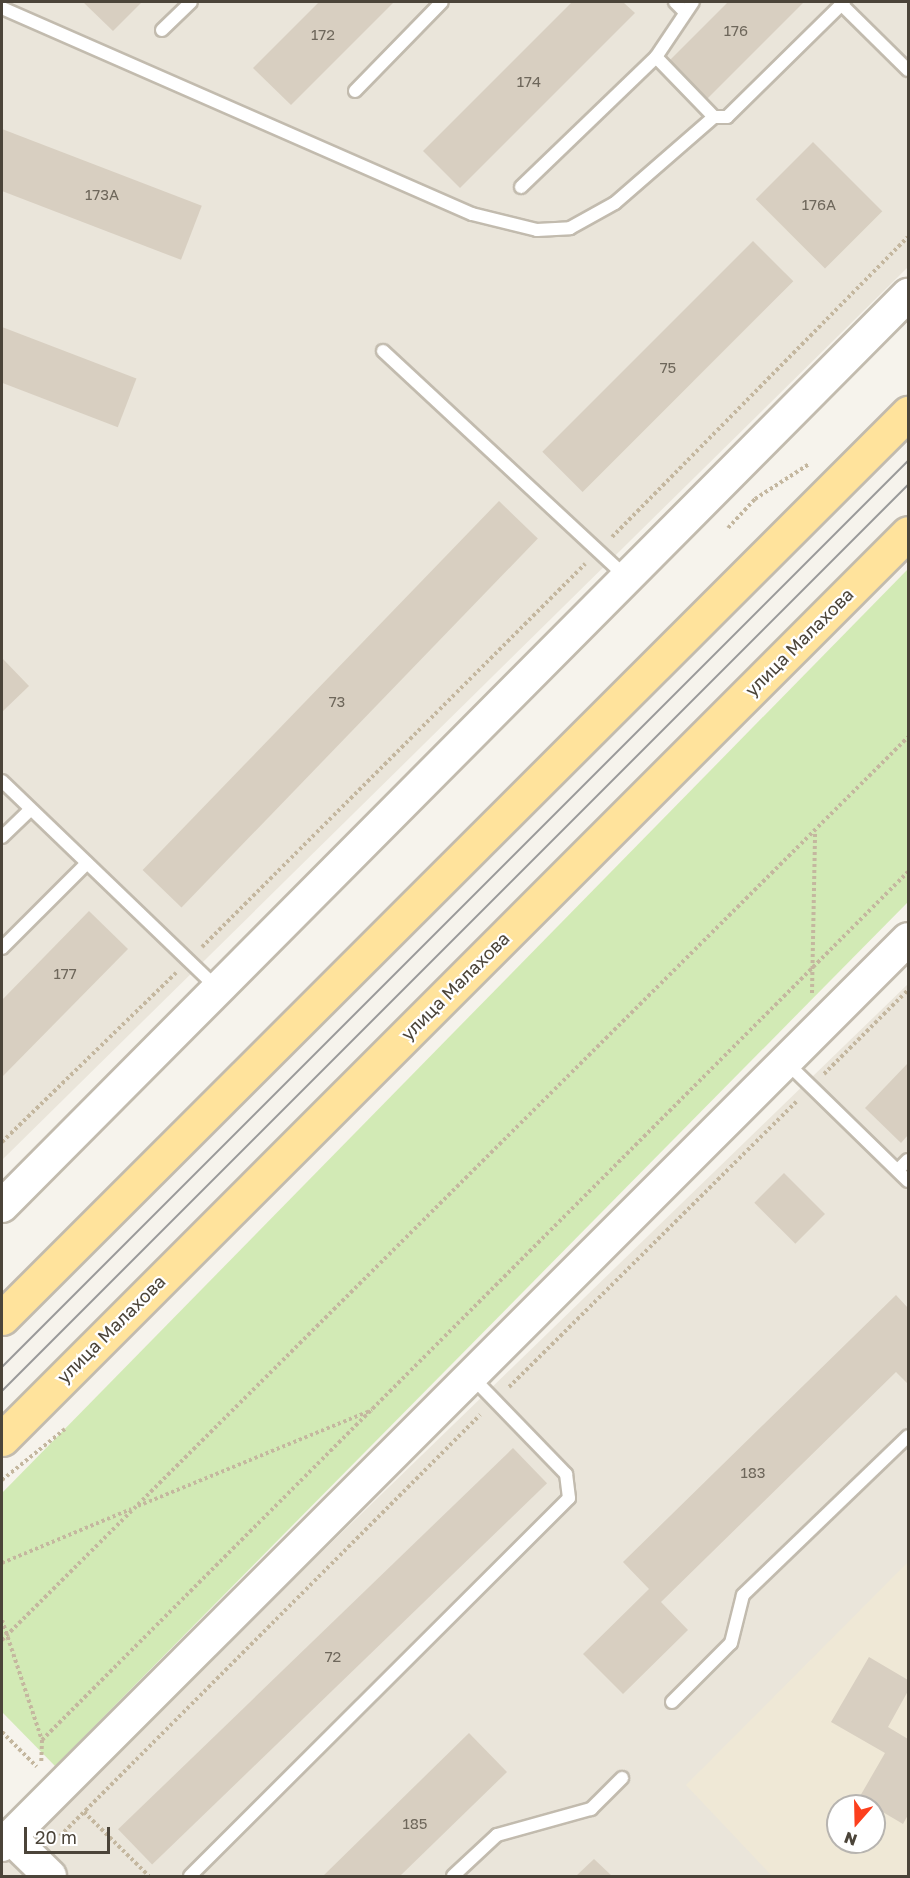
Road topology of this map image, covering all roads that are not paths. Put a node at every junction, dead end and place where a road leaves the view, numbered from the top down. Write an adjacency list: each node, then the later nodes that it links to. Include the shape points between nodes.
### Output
1 (190, 2): 7 (lane)
2 (441, 2): 10 (lane)
3 (693, 2): 5 (lane)
4 (842, 3): 9 (lane); 11 (lane, via 727,117)
5 (679, 6): 8 (lane)
6 (2, 8): 11 (lane, via 472,214 537,230 570,228 615,203)
7 (162, 30)
8 (656, 57): 11 (lane); 12 (lane)
9 (909, 70)
10 (355, 91)
11 (714, 117)
12 (521, 187)
13 (909, 295): 17 (street)
14 (382, 351): 17 (lane)
15 (909, 413): 30 (main road)
16 (909, 533): 33 (main road, улица Малахова)
17 (628, 579): 24 (street)
18 (2, 781): 19 (lane)
19 (30, 810): 20 (lane); 21 (lane)
20 (2, 837)
21 (87, 863): 23 (lane); 24 (lane)
22 (909, 939): 25 (street)
23 (2, 948)
24 (219, 990): 29 (street)
25 (786, 1062): 27 (lane); 31 (street)
26 (909, 1160): 27 (lane)
27 (898, 1170): 28 (lane)
28 (909, 1181)
29 (2, 1206)
30 (2, 1318)
31 (470, 1375): 36 (street); 38 (lane, via 566,1474 569,1498)
32 (909, 1436): 34 (lane, via 743,1596 731,1643)
33 (2, 1439)
34 (672, 1702)
35 (622, 1778): 39 (lane, via 591,1809 497,1835)
36 (6, 1841): 37 (street)
37 (50, 1876)
38 (190, 1876)
39 (453, 1876)

